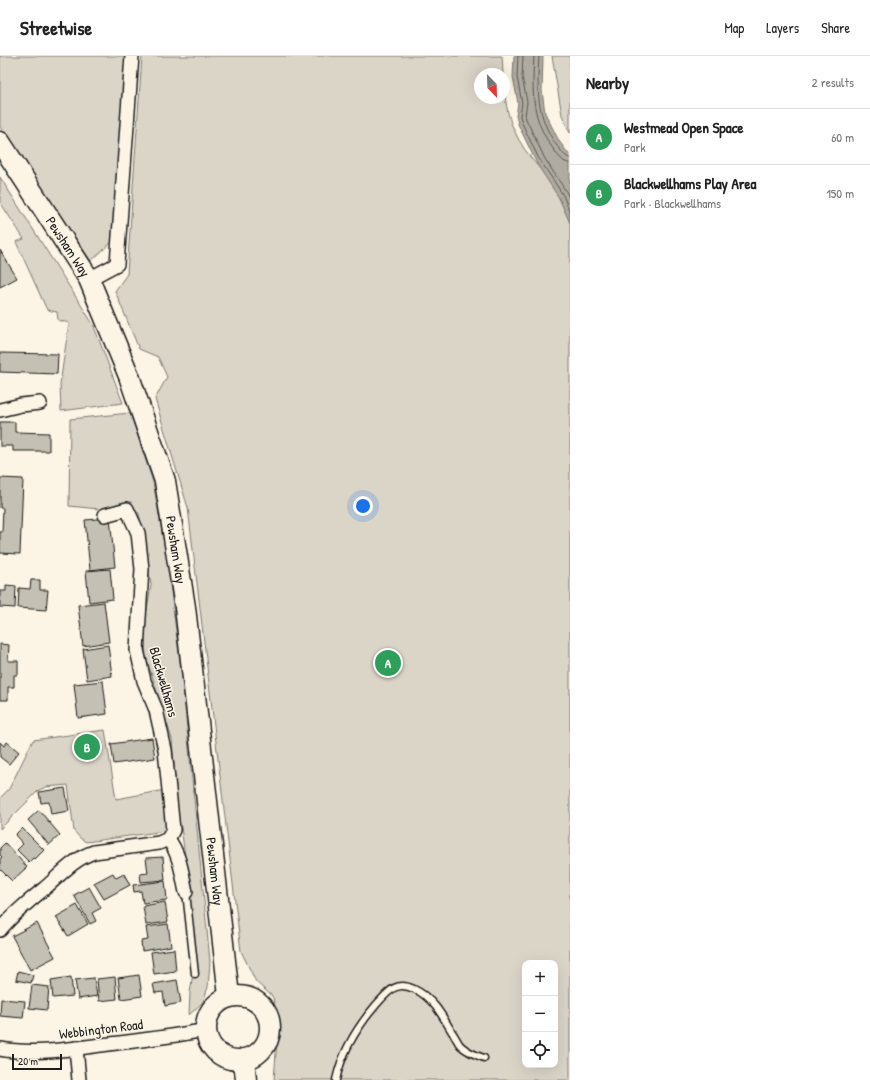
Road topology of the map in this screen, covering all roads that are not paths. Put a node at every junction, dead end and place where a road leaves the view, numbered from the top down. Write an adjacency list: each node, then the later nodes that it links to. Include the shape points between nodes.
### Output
1 (132, 56): 3 (street, via 117,264)
2 (0, 142): 3 (main road, Pewsham Way)
3 (89, 279): 11 (main road, Pewsham Way, via 129,376 165,481 185,607)
4 (40, 403): 5 (street)
5 (0, 410)
6 (105, 515): 7 (street, Blackwellhams, via 127,509 138,534 142,569 137,650 166,750 173,823 172,834)
7 (168, 839): 8 (street, via 179,859); 9 (street, via 159,843 86,855 37,894)
8 (186, 892): 10 (lane)
9 (0, 930)
10 (195, 974)
11 (229, 996): 12 (main road, via 211,1009 206,1019); 16 (main road, via 239,995 258,1003 265,1010 269,1020 270,1030 262,1049 254,1056)
12 (205, 1030): 13 (street, Webbington Road); 16 (main road, via 208,1041 218,1053 233,1060)
13 (76, 1048): 14 (street, Webbington Road, via 20,1052); 17 (street)
14 (0, 1049)
15 (484, 1058): 19 (lane, via 460,1044 431,1000 421,992 402,985 386,994 361,1025 339,1066)
16 (244, 1059): 18 (main road)
17 (79, 1080)
18 (246, 1080)
19 (336, 1080)

